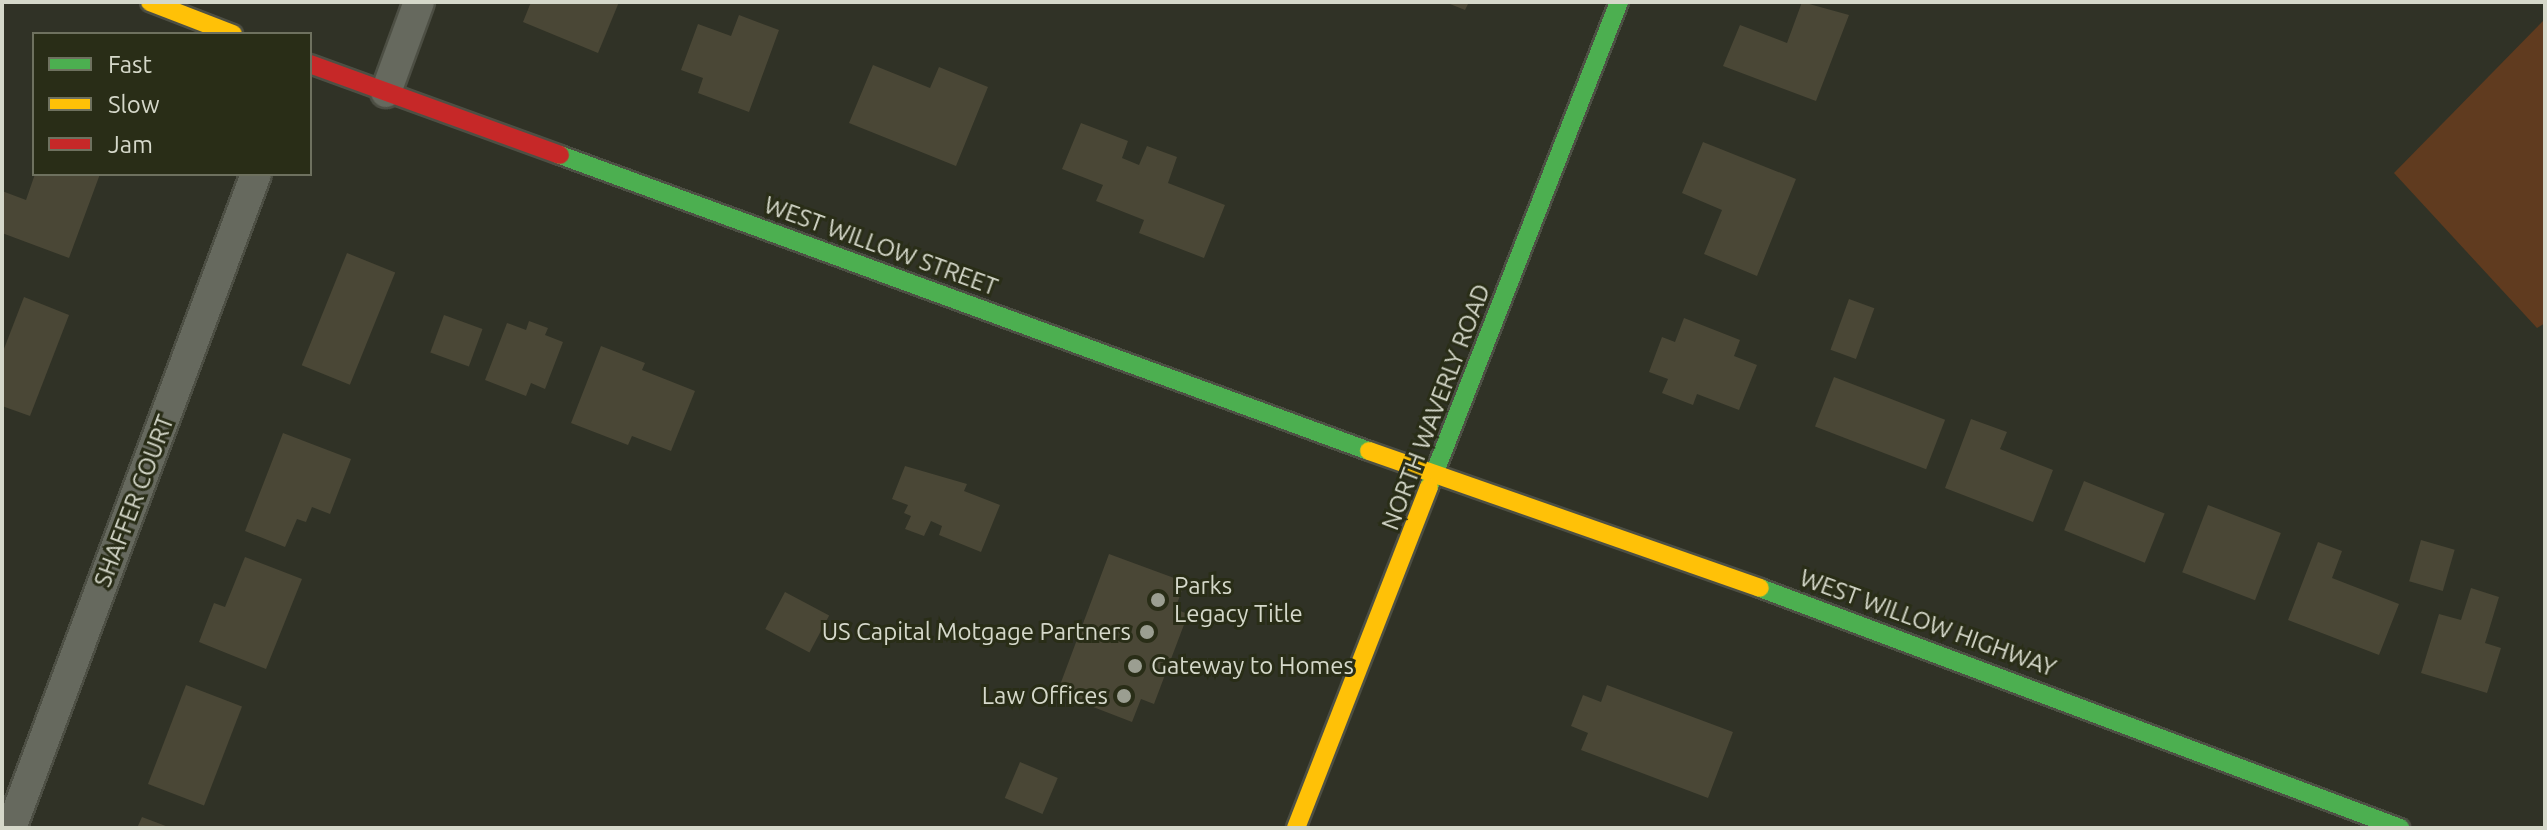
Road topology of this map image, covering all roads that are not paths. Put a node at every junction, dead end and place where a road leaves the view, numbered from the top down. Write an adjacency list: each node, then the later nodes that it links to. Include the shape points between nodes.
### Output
1 (150, 2): 4 (street)
2 (419, 2): 6 (street)
3 (1619, 2): 8 (street, NORTH WAVERLY ROAD)
4 (228, 32)
5 (312, 65): 6 (street, WEST WILLOW STREET)
6 (386, 92): 8 (street, WEST WILLOW STREET)
7 (255, 176): 9 (street, SHAFFER COURT)
8 (1436, 474): 10 (street, NORTH WAVERLY ROAD); 11 (street, WEST WILLOW HIGHWAY, via 1816,607)
9 (11, 828)
10 (1296, 828)
11 (2400, 828)

